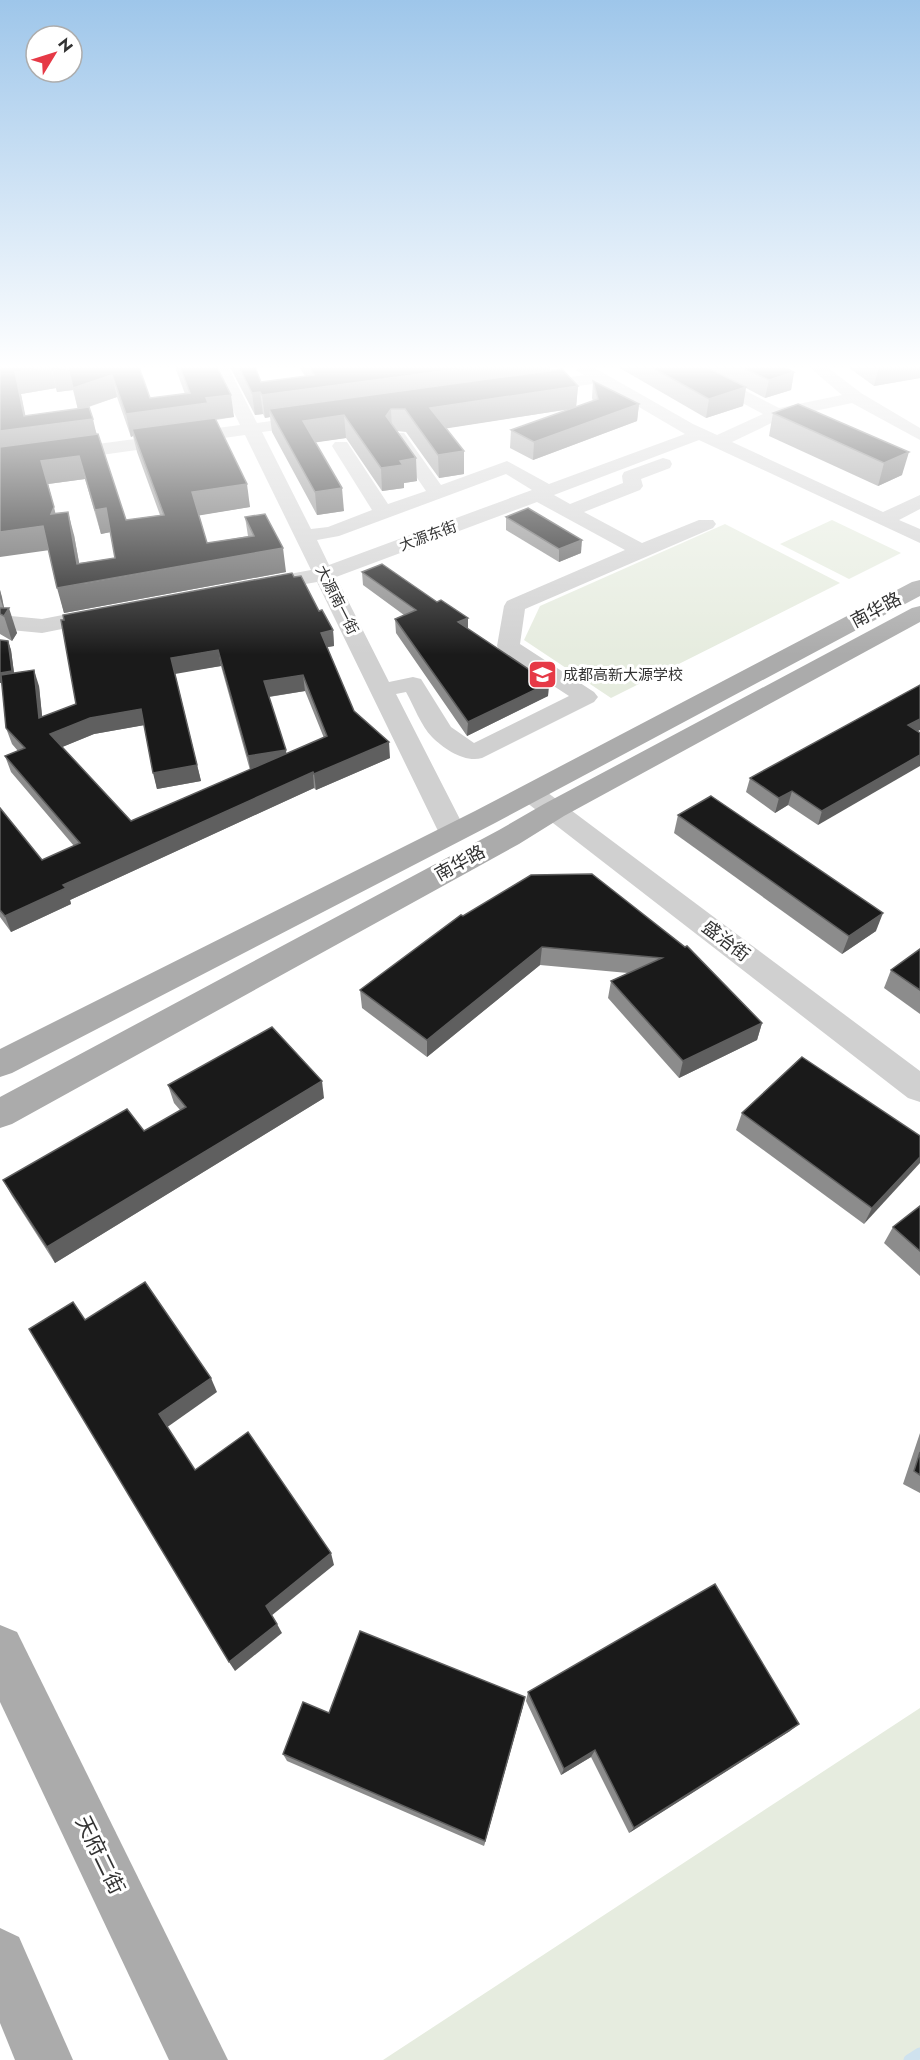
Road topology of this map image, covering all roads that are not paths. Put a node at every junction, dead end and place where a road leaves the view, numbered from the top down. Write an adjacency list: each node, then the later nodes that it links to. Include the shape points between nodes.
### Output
1 (268, 463): 16 (street, 大源南一街)
2 (352, 463): 13 (street)
3 (416, 463): 8 (street)
4 (622, 463): 9 (street, 大源东街)
5 (665, 463): 12 (street, via 631,476 633,486)
6 (763, 463): 7 (street)
7 (805, 483): 10 (street); 14 (street)
8 (437, 493): 9 (street, via 507,467); 13 (street)
9 (544, 493): 12 (street); 19 (street, 大源东街)
10 (780, 495)
11 (920, 501): 14 (street)
12 (569, 511): 18 (street)
13 (384, 513): 16 (street, via 332,532)
14 (883, 520): 17 (street)
15 (706, 524): 18 (street)
16 (305, 536): 19 (street, 大源南一街)
17 (920, 537)
18 (641, 551): 25 (street, via 515,606 508,646 586,697 473,753 441,732 413,684)
19 (324, 574): 21 (street, 大源东街); 25 (street, 大源南一街)
20 (920, 587): 26 (main road, 南华路)
21 (242, 589)
22 (124, 611): 24 (street, via 42,626)
23 (920, 613): 26 (main road, 南华路)
24 (0, 622)
25 (382, 690): 27 (street, 大源南一街)
26 (543, 801): 27 (main road, 南华路); 29 (street, 盛治街); 30 (main road, 南华路, via 509,837)
27 (453, 833): 28 (main road, 南华路)
28 (0, 1064)
29 (920, 1089)
30 (0, 1114)
31 (0, 1649): 34 (main road, 天府二街)
32 (0, 1956): 33 (main road)
33 (44, 2060)
34 (199, 2060)

